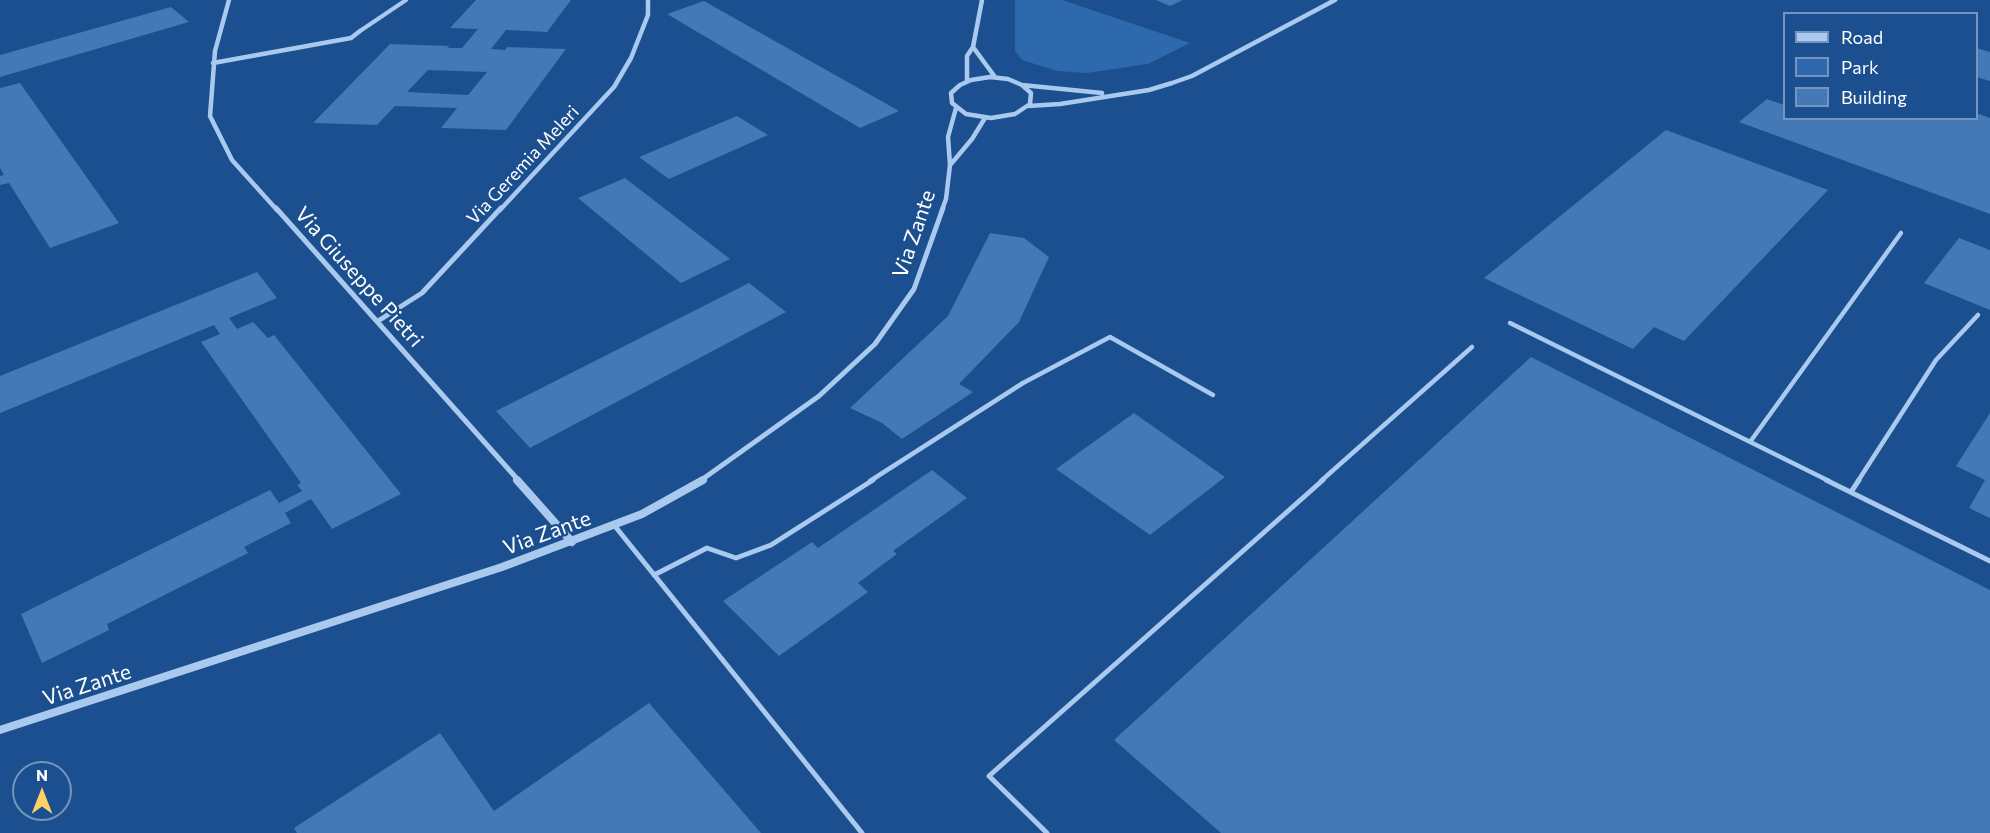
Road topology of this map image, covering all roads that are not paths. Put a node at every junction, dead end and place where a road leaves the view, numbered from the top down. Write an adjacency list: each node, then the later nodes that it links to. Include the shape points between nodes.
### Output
1 (229, 0): 8 (street, Via Giuseppe Pietri)
2 (406, 0): 6 (street)
3 (648, 0): 19 (street, Via Geremia Meleri, via 648,15 614,87 422,292)
4 (982, 0): 7 (street, Via Zante)
5 (1335, 0): 12 (street, via 1191,76 1149,90)
6 (360, 32): 8 (street, via 351,38)
7 (973, 47): 9 (street); 10 (street, Via Zante, via 967,56)
8 (213, 63): 19 (street, Via Giuseppe Pietri, via 210,116 232,160)
9 (995, 77): 10 (street); 11 (street)
10 (967, 81): 14 (street, Via Zante, via 951,93)
11 (1023, 85): 12 (street); 13 (street, via 1032,96)
12 (1117, 94): 13 (street)
13 (1028, 106): 15 (street, via 1011,115)
14 (956, 108): 15 (street); 16 (street, Via Zante, via 948,136)
15 (985, 117): 16 (street, Via Zante, via 972,140)
16 (950, 165): 25 (street, Via Zante, via 946,199 914,289 875,344 819,396 712,474 642,514)
17 (1901, 233): 23 (lane)
18 (1978, 315): 24 (lane, via 1936,360)
19 (378, 321): 26 (street, Via Giuseppe Pietri)
20 (1510, 323): 23 (lane)
21 (1472, 347): 31 (lane, via 989,776)
22 (1212, 395): 28 (lane, via 1110,337 1023,383 771,544 736,558 706,548)
23 (1750, 442): 24 (lane)
24 (1851, 492): 27 (lane)
25 (614, 525): 26 (street, Via Zante); 28 (lane)
26 (572, 542): 29 (street, Via Zante)
27 (1990, 561)
28 (654, 575): 30 (lane)
29 (0, 730)
30 (862, 833)
31 (1047, 833)

